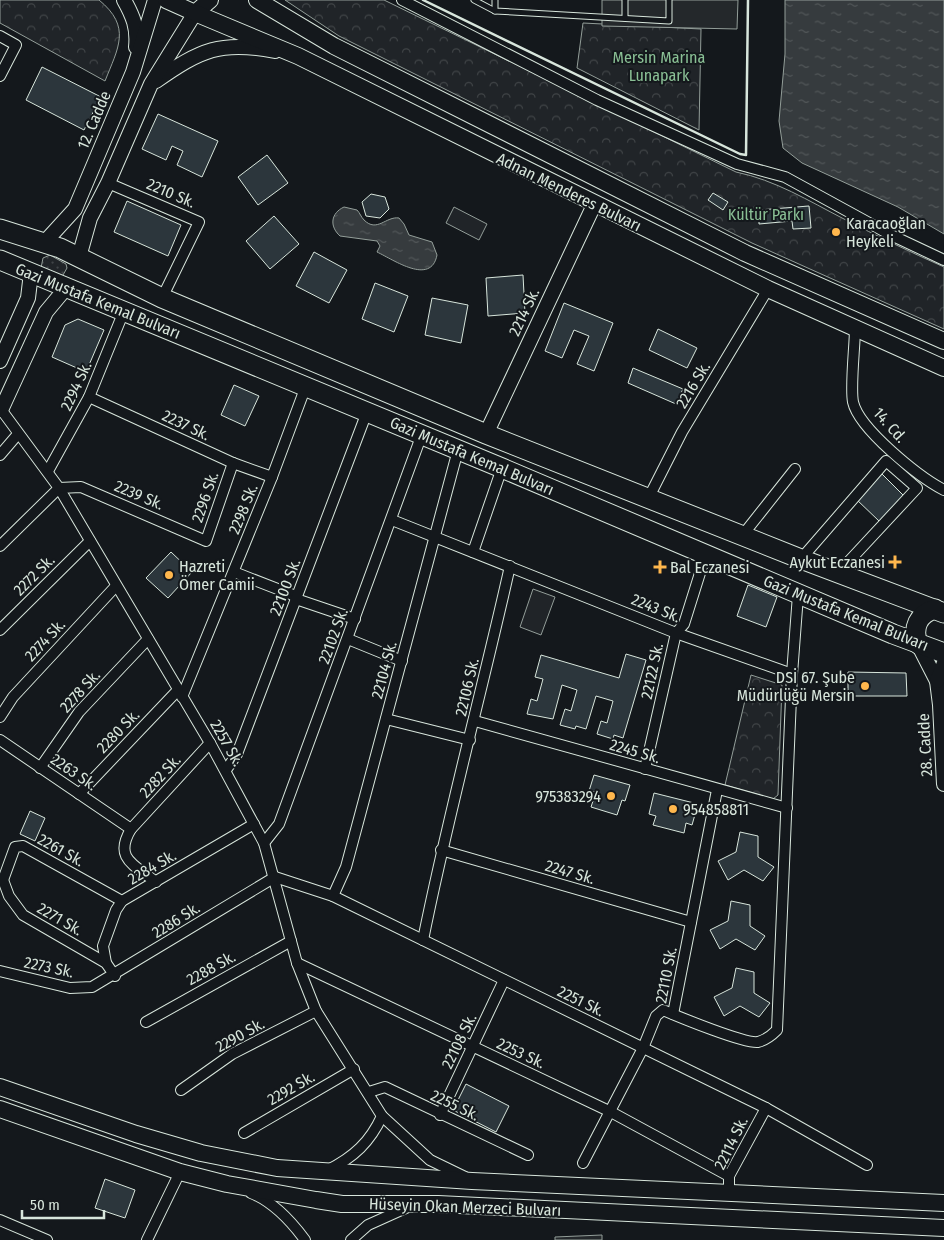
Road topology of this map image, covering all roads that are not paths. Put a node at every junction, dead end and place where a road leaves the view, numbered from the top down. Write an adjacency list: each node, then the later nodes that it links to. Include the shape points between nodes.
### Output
1 (124, 0): 16 (main road, via 137,31)
2 (155, 0): 16 (main road, 12. Cadde)
3 (166, 0): 12 (main road, Adnan Menderes Bulvarı)
4 (210, 0): 12 (main road)
5 (257, 0): 32 (main road, Adnan Menderes Bulvarı, via 334,46 736,249)
6 (402, 0): 25 (street, via 596,100 738,164 785,177)
7 (474, 0): 11 (lane)
8 (495, 0): 11 (lane)
9 (625, 0): 13 (lane)
10 (668, 0): 13 (lane, via 669,21)
11 (495, 11): 13 (lane)
12 (195, 13): 15 (main road, Adnan Menderes Bulvarı); 18 (main road)
13 (625, 18)
14 (0, 36): 17 (street, via 16,45)
15 (298, 56): 18 (main road, via 251,46 224,46 201,53); 20 (main road, Adnan Menderes Bulvarı)
16 (133, 72): 22 (main road, 12. Cadde, via 75,209)
17 (0, 76)
18 (151, 84): 19 (main road)
19 (108, 183): 23 (main road, via 90,218); 29 (street, 2210 Sk., via 199,222)
20 (594, 205): 28 (main road, Adnan Menderes Bulvarı); 41 (main road, 2214 Sk.)
21 (0, 229): 22 (highway, Gazi Mustafa Kemal Bulvarı)
22 (44, 243): 23 (highway, Gazi Mustafa Kemal Bulvarı); 26 (highway, via 32,254)
23 (79, 258): 27 (highway, via 79,273); 29 (highway, Gazi Mustafa Kemal Bulvarı)
24 (0, 260): 26 (highway, Gazi Mustafa Kemal Bulvarı)
25 (944, 260)
26 (31, 273): 27 (highway, Gazi Mustafa Kemal Bulvarı); 33 (main road, via 28,298)
27 (66, 288): 30 (highway, Gazi Mustafa Kemal Bulvarı); 37 (main road, via 46,312)
28 (768, 289): 31 (main road, Adnan Menderes Bulvarı); 51 (street, 2216 Sk., via 682,432)
29 (162, 298): 41 (highway, Gazi Mustafa Kemal Bulvarı)
30 (124, 311): 35 (highway, Gazi Mustafa Kemal Bulvarı); 36 (street, 2294 Sk.)
31 (855, 328): 34 (main road, Adnan Menderes Bulvarı); 50 (street, 14. Cd., via 853,402 866,425 891,450)
32 (944, 341)
33 (0, 361)
34 (944, 368)
35 (306, 386): 38 (highway, Gazi Mustafa Kemal Bulvarı); 48 (street, 2298 Sk.)
36 (89, 396): 44 (street, 2237 Sk.); 47 (street, 2294 Sk.)
37 (1, 409): 39 (street, 2257 Sk.)
38 (367, 412): 40 (highway, Gazi Mustafa Kemal Bulvarı); 66 (street, 22100 Sk.)
39 (18, 434): 43 (street); 47 (street, 2257 Sk.)
40 (422, 434): 42 (highway, Gazi Mustafa Kemal Bulvarı); 52 (street, 22102 Sk.)
41 (486, 434): 51 (highway, Gazi Mustafa Kemal Bulvarı)
42 (458, 450): 45 (highway, Gazi Mustafa Kemal Bulvarı); 54 (street, 22104 Sk.)
43 (0, 454)
44 (233, 463): 48 (street, 2237 Sk.); 56 (street, 2296 Sk.)
45 (502, 468): 58 (street); 59 (highway, Gazi Mustafa Kemal Bulvarı)
46 (795, 469): 53 (street)
47 (48, 471): 49 (street, 2257 Sk.)
48 (272, 477): 62 (street, 2298 Sk.)
49 (59, 488): 55 (street, 2257 Sk.); 56 (street, 2239 Sk., via 81,487); 57 (street)
50 (944, 490)
51 (648, 499): 53 (highway, Gazi Mustafa Kemal Bulvarı)
52 (392, 520): 54 (street); 68 (street, 22102 Sk.)
53 (742, 536): 60 (highway, Gazi Mustafa Kemal Bulvarı)
54 (434, 537): 58 (street); 75 (street, 22104 Sk.)
55 (90, 541): 64 (street, 2257 Sk.); 69 (street, 2272 Sk.)
56 (206, 541)
57 (0, 546)
58 (473, 552): 61 (street)
59 (706, 554): 65 (highway, Gazi Mustafa Kemal Bulvarı); 70 (street, 22122 Sk., via 684,624)
60 (801, 559): 63 (highway, Gazi Mustafa Kemal Bulvarı); 63 (street, via 886,461 917,488)
61 (510, 566): 70 (street, 2243 Sk.); 83 (street, 22106 Sk.)
62 (234, 572): 66 (street); 79 (street, 2298 Sk.)
63 (838, 573): 67 (highway, Gazi Mustafa Kemal Bulvarı)
64 (116, 586): 71 (street, 2257 Sk.); 81 (street, 2274 Sk., via 33,674)
65 (798, 595): 73 (highway, Gazi Mustafa Kemal Bulvarı); 77 (street)
66 (296, 599): 68 (street); 88 (street, 22100 Sk., via 237,754)
67 (941, 607): 73 (highway, via 925,614 917,624 915,637)
68 (355, 619): 72 (street, 22102 Sk.)
69 (0, 630)
70 (676, 632): 77 (street, 2243 Sk.); 89 (street, 22122 Sk.)
71 (148, 639): 79 (street, 2257 Sk.); 87 (street, 2278 Sk., via 79,712)
72 (348, 639): 75 (street); 96 (street, 22102 Sk., via 279,824)
73 (918, 644): 74 (highway, Gazi Mustafa Kemal Bulvarı); 78 (main road, 28. Cadde)
74 (944, 653)
75 (402, 661): 82 (street, 22104 Sk.)
76 (944, 663): 78 (main road, 28. Cadde)
77 (792, 674): 93 (street)
78 (937, 681): 80 (main road, 28. Cadde)
79 (180, 693): 86 (street, 2257 Sk.); 92 (street, 2280 Sk.)
80 (942, 702): 90 (main road, 28. Cadde)
81 (0, 717)
82 (386, 720): 85 (street); 101 (street, 22104 Sk., via 346,867)
83 (475, 721): 85 (street, 22106 Sk.); 89 (street, 2245 Sk.)
84 (0, 740): 87 (street, 2263 Sk.)
85 (470, 740): 97 (street, 22106 Sk.)
86 (210, 743): 88 (street, 2257 Sk.); 95 (street, 2282 Sk.)
87 (40, 768): 92 (street, 2263 Sk.)
88 (226, 770): 94 (street, 2257 Sk.)
89 (646, 770): 91 (street, 2245 Sk.)
90 (944, 784)
91 (717, 790): 93 (street, 2245 Sk.); 103 (street, 22110 Sk.)
92 (79, 794): 95 (street, 2263 Sk.)
93 (787, 808): 113 (street, via 778,1030 769,1038 756,1042)
94 (254, 824): 96 (street, 2257 Sk.); 100 (street, 2284 Sk.)
95 (131, 829): 100 (street, via 124,840 127,859)
96 (264, 843): 98 (street, 2257 Sk.)
97 (441, 850): 103 (street, 2247 Sk.); 104 (street, 22106 Sk.)
98 (275, 877): 101 (street, 2251 Sk.); 105 (street, 2257 Sk.); 109 (street, 2286 Sk.)
99 (2, 880): 102 (street, 2261 Sk., via 15,847 23,846); 107 (street, 2271 Sk., via 23,915)
100 (156, 882): 102 (street, 2284 Sk.)
101 (333, 896): 104 (street, 2251 Sk.)
102 (122, 901): 107 (street, 2284 Sk., via 104,946)
103 (691, 922): 113 (street, 22110 Sk.)
104 (423, 940): 110 (street, 2251 Sk.)
105 (291, 941): 106 (street, 2257 Sk.); 114 (street, 2288 Sk.)
106 (297, 962): 112 (street, 2257 Sk.); 115 (street, 2253 Sk.)
107 (106, 963): 109 (street, 2271 Sk.)
108 (2, 974): 111 (street, 2273 Sk., via 70,988)
109 (115, 976): 111 (street, 2286 Sk.)
110 (504, 980): 115 (street, 22108 Sk.); 116 (street, 2251 Sk.)
111 (92, 987)
112 (316, 1011): 117 (street, 2257 Sk.); 119 (street, 2290 Sk., via 232,1054)
113 (673, 1014): 116 (street, 22110 Sk., via 663,1010 656,1016)
114 (146, 1022)
115 (474, 1047): 123 (street, 2253 Sk.); 124 (street, 22108 Sk.)
116 (643, 1048): 121 (street, 2251 Sk.); 123 (street, 22110 Sk.)
117 (354, 1069): 120 (street, 2257 Sk.); 126 (street, 2292 Sk.)
118 (0, 1087): 131 (main road, Hüseyin Okan Merzeci Bulvarı, via 201,1153 276,1168)
119 (181, 1090)
120 (369, 1092): 124 (street, 2255 Sk., via 385,1087); 125 (street, 2257 Sk.)
121 (766, 1108): 129 (street, 2251 Sk.); 132 (street, 22114 Sk.)
122 (0, 1109): 130 (main road, Hüseyin Okan Merzeci Bulvarı)
123 (611, 1112): 128 (street, 22110 Sk.); 132 (street, 2253 Sk.)
124 (440, 1115): 127 (street, 2255 Sk.)
125 (382, 1116): 131 (street, via 362,1148); 133 (street, 2257 Sk., via 430,1160)
126 (244, 1133)
127 (528, 1155)
128 (583, 1163)
129 (867, 1165)
130 (180, 1172): 134 (main road, Hüseyin Okan Merzeci Bulvarı); 142 (street)
131 (324, 1172): 133 (main road, Hüseyin Okan Merzeci Bulvarı)
132 (729, 1176): 135 (street, 22114 Sk.)
133 (472, 1181): 135 (main road, Hüseyin Okan Merzeci Bulvarı)
134 (227, 1184): 137 (main road, Hüseyin Okan Merzeci Bulvarı, via 342,1204); 143 (street, via 261,1197 287,1217)
135 (729, 1192): 136 (main road, Hüseyin Okan Merzeci Bulvarı)
136 (944, 1203)
137 (411, 1205): 139 (main road, Hüseyin Okan Merzeci Bulvarı); 144 (street, via 368,1225)
138 (0, 1220): 141 (street)
139 (944, 1227): 140 (main road)
140 (944, 1238)
141 (48, 1240)
142 (147, 1240)
143 (305, 1240)
144 (351, 1240)

